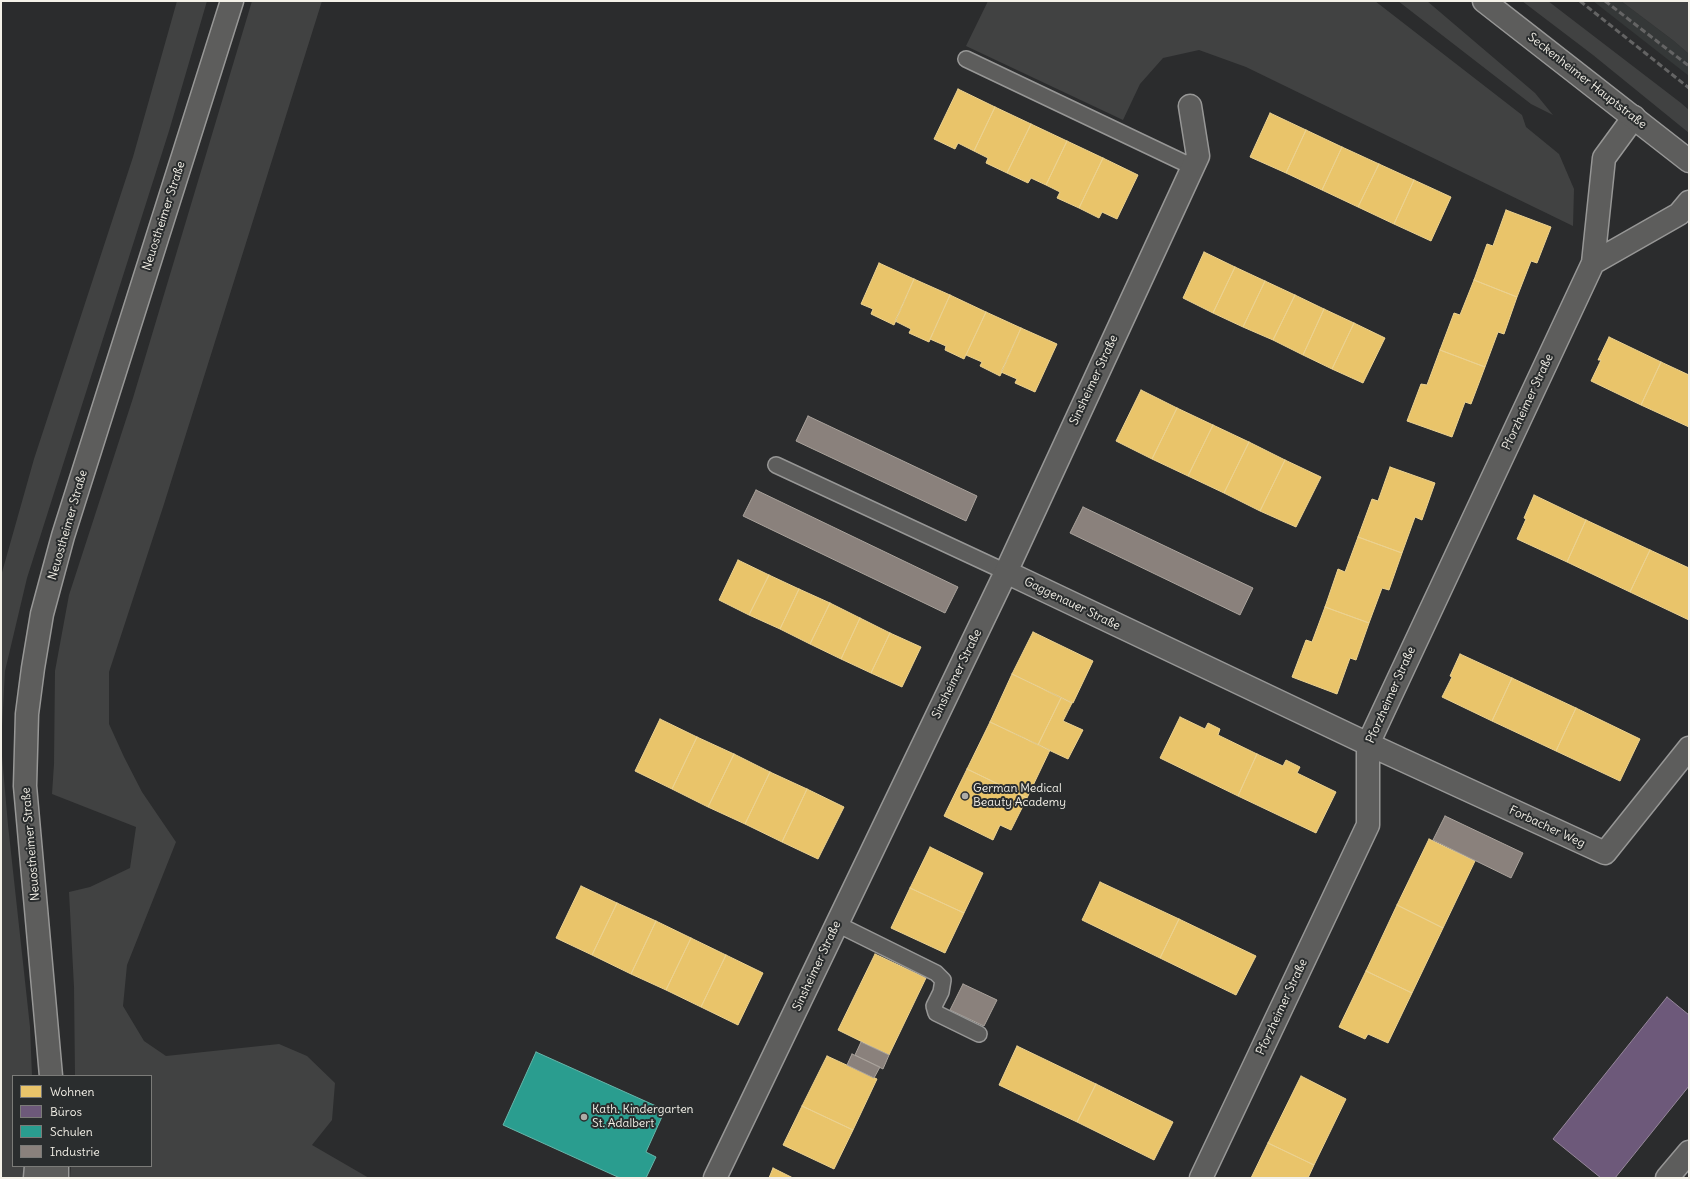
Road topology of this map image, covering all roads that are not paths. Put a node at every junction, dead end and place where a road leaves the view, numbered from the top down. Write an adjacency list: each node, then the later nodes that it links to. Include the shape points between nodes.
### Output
1 (232, 1): 16 (street, Neuostheimer Straße, via 63,536 42,614 32,668 27,714 25,786)
2 (1484, 1): 5 (street, Seckenheimer Hauptstraße)
3 (966, 59): 7 (lane)
4 (1190, 106): 7 (street, Sinsheimer Straße, via 1198,156)
5 (1634, 117): 6 (street, Seckenheimer Hauptstraße); 9 (street, Pforzheimer Straße, via 1604,158)
6 (1689, 161)
7 (1193, 167): 11 (street, Sinsheimer Straße)
8 (1689, 202): 9 (street, via 1679,214)
9 (1593, 263): 12 (street, Pforzheimer Straße)
10 (776, 465): 11 (lane, Gaggenauer Straße)
11 (1006, 572): 12 (street, Gaggenauer Straße); 14 (street, Sinsheimer Straße)
12 (1368, 744): 13 (street, Forbacher Weg, via 1605,853); 23 (street, Pforzheimer Straße, via 1368,825)
13 (1689, 748)
14 (837, 924): 15 (lane, via 936,973 943,980 941,992 934,1006 936,1013); 22 (street, Sinsheimer Straße)
15 (979, 1034)
16 (50, 1073)
17 (1689, 1152): 24 (street)
18 (36, 1167): 20 (street)
19 (57, 1167): 21 (street)
20 (35, 1178)
21 (57, 1178)
22 (715, 1178)
23 (1201, 1178)
24 (1668, 1178)

